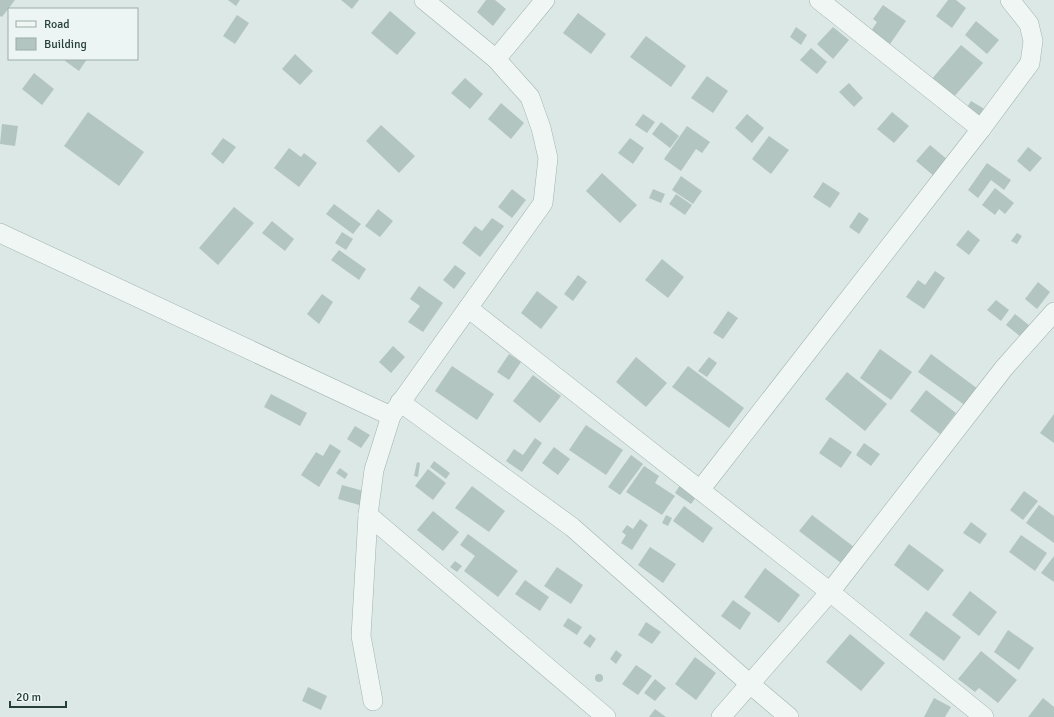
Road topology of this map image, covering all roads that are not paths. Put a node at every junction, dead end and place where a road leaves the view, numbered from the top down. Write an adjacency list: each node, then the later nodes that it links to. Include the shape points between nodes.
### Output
1 (424, 0): 5 (street)
2 (545, 0): 5 (street)
3 (819, 0): 6 (street)
4 (1010, 0): 6 (street, via 1029,24 1033,41 1030,63)
5 (496, 60): 8 (street, via 530,97 541,128 548,158 543,203)
6 (981, 129): 11 (street)
7 (0, 234): 10 (street)
8 (468, 308): 10 (street); 11 (street)
9 (1054, 312): 13 (street, via 1004,368)
10 (395, 409): 12 (street, via 374,470); 14 (street, via 572,528)
11 (700, 490): 13 (street)
12 (368, 515): 15 (street, via 361,636); 16 (street)
13 (830, 592): 14 (street); 19 (street)
14 (750, 684): 17 (street); 18 (street)
15 (373, 701)
16 (606, 717)
17 (721, 717)
18 (789, 717)
19 (984, 717)

